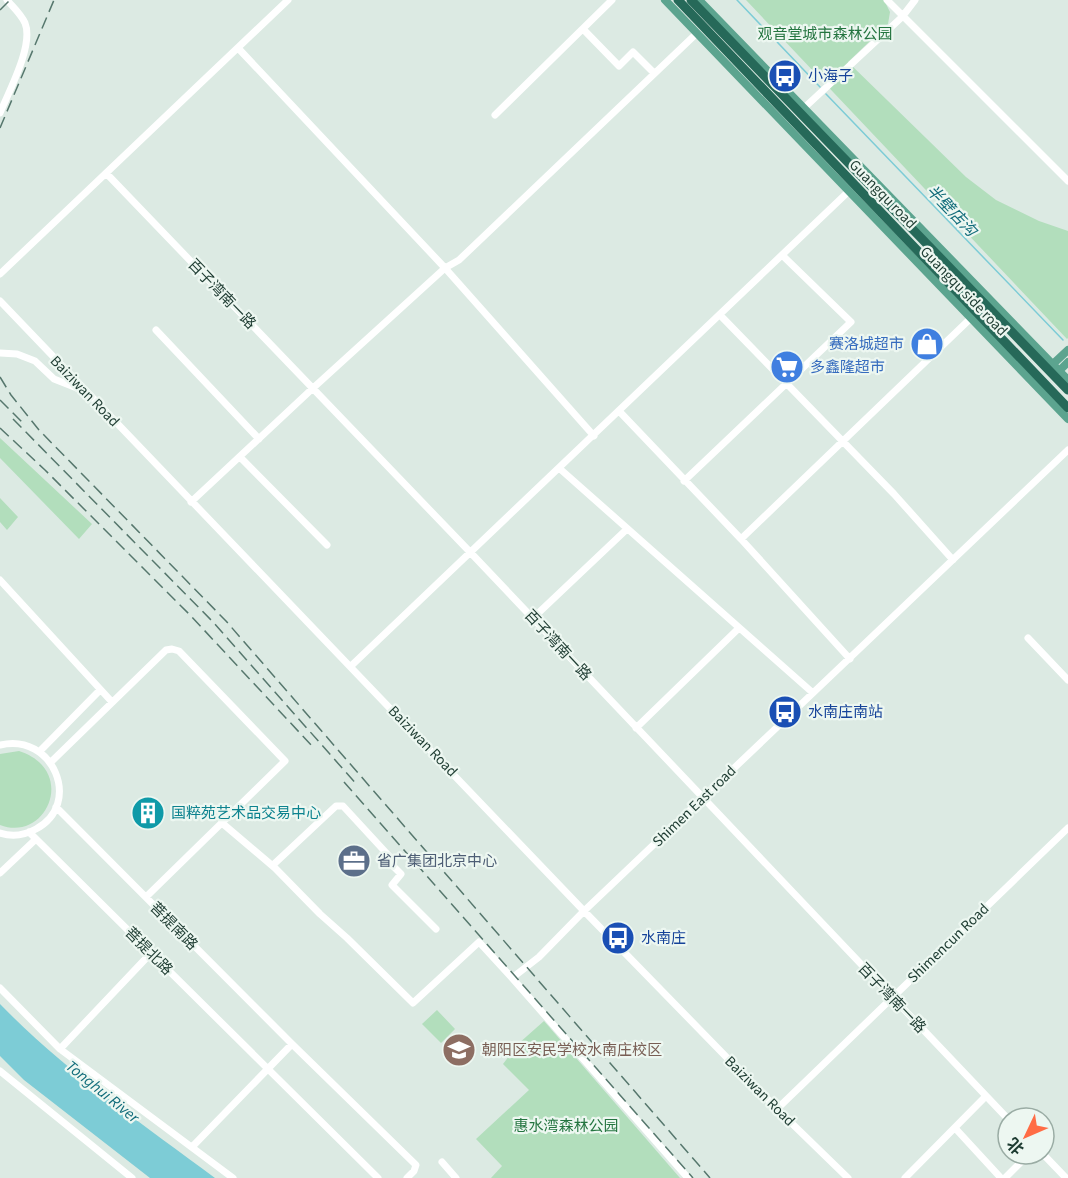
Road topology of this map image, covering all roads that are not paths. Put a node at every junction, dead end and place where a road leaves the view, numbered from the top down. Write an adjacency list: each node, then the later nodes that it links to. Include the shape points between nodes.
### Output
1 (7, 0): 16 (street, via 25,22 27,33 26,47)
2 (288, 0): 13 (street)
3 (612, 0): 11 (street)
4 (664, 0): 12 (main road, Guangqu side road)
5 (678, 0): 39 (highway, Guangqu road)
6 (691, 0): 36 (highway, Guangqu road)
7 (699, 0): 15 (main road, Guangqu side road)
8 (887, 0): 10 (street)
9 (915, 0): 10 (street)
10 (902, 17): 15 (street); 19 (street)
11 (583, 28): 14 (street, via 619,66 633,52); 17 (street)
12 (696, 33): 14 (street); 20 (main road, Guangqu side road)
13 (238, 48): 18 (street); 22 (street)
14 (654, 74): 22 (street, via 459,261)
15 (804, 108): 28 (main road, Guangqu side road)
16 (0, 113)
17 (495, 115)
18 (106, 173): 23 (street); 35 (street, 百子湾南一路)
19 (1068, 181)
20 (849, 191): 21 (street); 26 (main road, Guangqu side road)
21 (782, 255): 25 (street); 34 (street, via 850,322)
22 (445, 268): 35 (street); 40 (street)
23 (0, 274)
24 (0, 301): 37 (street, Baiziwan Road)
25 (720, 315): 34 (street); 38 (street)
26 (968, 315): 28 (street, via 1013,356 1026,356); 39 (main road, Guangqu side road); 42 (street)
27 (156, 330): 41 (street)
28 (1028, 339): 32 (main road, Guangqu side road)
29 (1068, 350): 32 (main road)
30 (0, 353): 37 (street, via 35,361 54,379)
31 (1068, 362): 32 (main road)
32 (1056, 367): 33 (main road, Guangqu side road)
33 (1068, 380)
34 (787, 384): 42 (street); 46 (street)
35 (312, 389): 41 (street); 51 (street, 百子湾南一路)
36 (1068, 390)
37 (86, 392): 47 (street, Baiziwan Road)
38 (619, 411): 40 (street); 46 (street)
39 (1067, 413)
40 (594, 436): 45 (street)
41 (259, 439): 44 (street)
42 (842, 442): 49 (street); 52 (street)
43 (1068, 450): 52 (street, Shimen East road)
44 (240, 457): 47 (street); 50 (street)
45 (559, 468): 48 (street); 51 (street)
46 (684, 481): 49 (street)
47 (191, 502): 58 (street, Baiziwan Road)
48 (627, 529): 54 (street); 55 (street)
49 (741, 539): 57 (street)
50 (327, 545)
51 (470, 552): 54 (street, 百子湾南一路); 58 (street)
52 (953, 560): 57 (street, Shimen East road)
53 (0, 580): 60 (street)
54 (533, 619): 63 (street, 百子湾南一路)
55 (739, 628): 61 (street); 63 (street)
56 (1028, 638): 59 (street)
57 (850, 658): 61 (street, Shimen East road)
58 (351, 666): 77 (street, Baiziwan Road)
59 (1068, 680)
60 (100, 690): 62 (street); 65 (street)
61 (813, 693): 67 (street, Shimen East road)
62 (112, 702): 66 (street); 69 (street, via 166,650 179,651 285,761)
63 (636, 728): 67 (street, 百子湾南一路)
64 (0, 745): 65 (street, via 20,743)
65 (40, 751): 66 (street)
66 (51, 762): 68 (street, via 60,792)
67 (703, 798): 77 (street, Shimen East road); 82 (street, 百子湾南一路)
68 (56, 807): 71 (street, via 50,818); 76 (street, 菩提南路)
69 (222, 823): 74 (street); 76 (street)
70 (1068, 828): 82 (street, Shimencun Road)
71 (29, 832): 72 (street); 73 (street, 菩提北路)
72 (0, 833)
73 (36, 839): 75 (street); 79 (street, 菩提北路)
74 (273, 865): 78 (street, via 336,806 342,806 401,874 392,885); 80 (street, via 413,1003 479,942)
75 (0, 873)
76 (146, 897): 83 (street, 菩提南路)
77 (584, 910): 80 (street, Shimen East road, via 539,957); 89 (street, Baiziwan Road)
78 (436, 929)
79 (152, 953): 84 (street); 85 (street, 菩提北路)
80 (512, 978): 100 (street)
81 (0, 988): 84 (street)
82 (892, 998): 87 (street, 百子湾南一路); 89 (street, Shimencun Road)
83 (292, 1044): 85 (street); 98 (street, 菩提南路, via 416,1165)
84 (60, 1049): 91 (street)
85 (268, 1068): 91 (street); 97 (street, 菩提北路)
86 (0, 1071): 95 (street)
87 (986, 1096): 88 (street, 百子湾南一路); 90 (street)
88 (996, 1106)
89 (777, 1109): 101 (street, Baiziwan Road)
90 (955, 1128): 102 (street); 103 (street)
91 (192, 1147): 96 (street)
92 (442, 1162): 99 (street)
93 (1016, 1166): 103 (street)
94 (1054, 1166): 104 (street)
95 (132, 1178)
96 (233, 1178)
97 (378, 1178)
98 (407, 1178)
99 (456, 1178)
100 (688, 1178)
101 (848, 1178)
102 (904, 1178)
103 (1003, 1178)
104 (1066, 1178)

